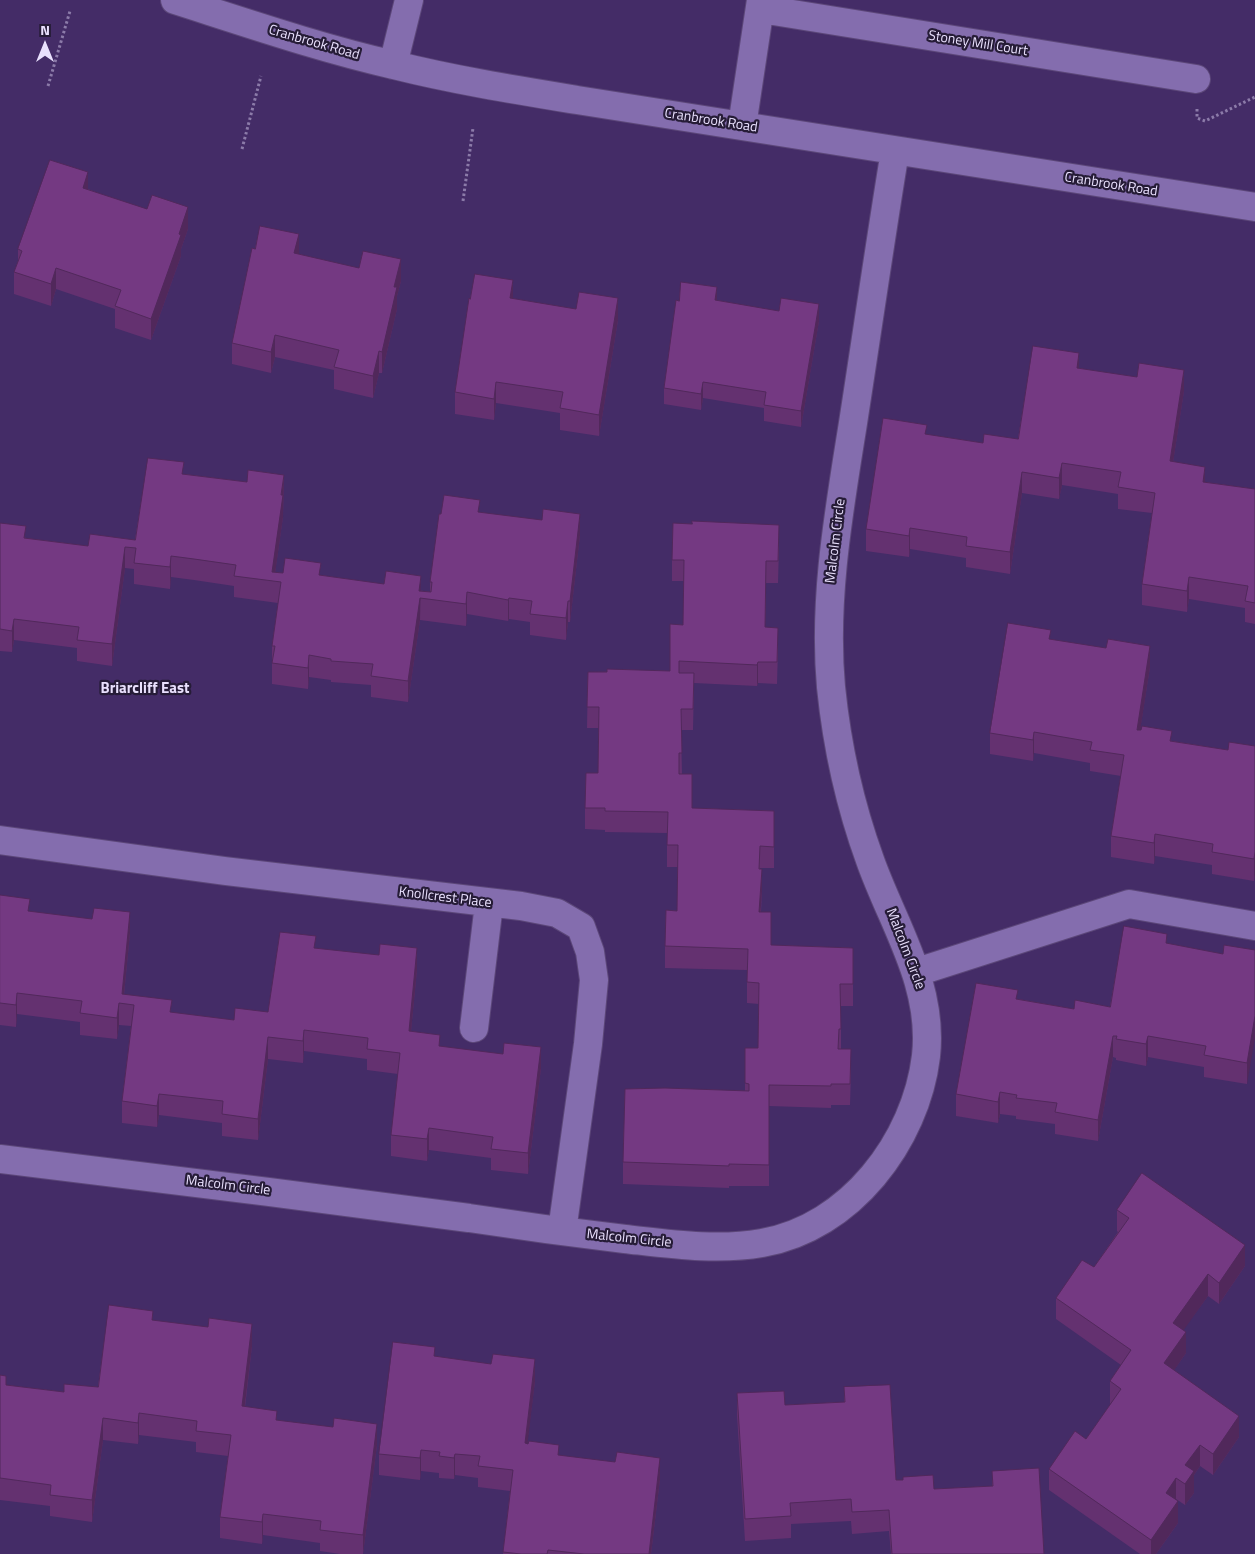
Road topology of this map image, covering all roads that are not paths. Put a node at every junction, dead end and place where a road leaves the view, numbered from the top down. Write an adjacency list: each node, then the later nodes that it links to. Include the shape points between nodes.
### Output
1 (175, 0): 4 (street, Cranbrook Road)
2 (409, 0): 4 (street)
3 (761, 4): 5 (street, Stoney Mill Court); 6 (street)
4 (393, 65): 6 (street, Cranbrook Road, via 577,100)
5 (1196, 79)
6 (742, 126): 7 (street, Cranbrook Road)
7 (895, 151): 8 (street, Cranbrook Road); 12 (street, Malcolm Circle, via 837,529 828,616 831,688 842,769 870,860)
8 (1255, 207)
9 (0, 840): 10 (street, Knollcrest Place)
10 (489, 904): 13 (street); 15 (street, Knollcrest Place, via 557,913 581,927 590,952 594,980 588,1044)
11 (1255, 926): 12 (street, via 1129,904)
12 (917, 972): 15 (street, Malcolm Circle, via 928,1012 926,1057 914,1110 895,1146 870,1181 836,1210 806,1229 768,1243 727,1248)
13 (474, 1028)
14 (0, 1159): 15 (street, Malcolm Circle)
15 (562, 1231)

